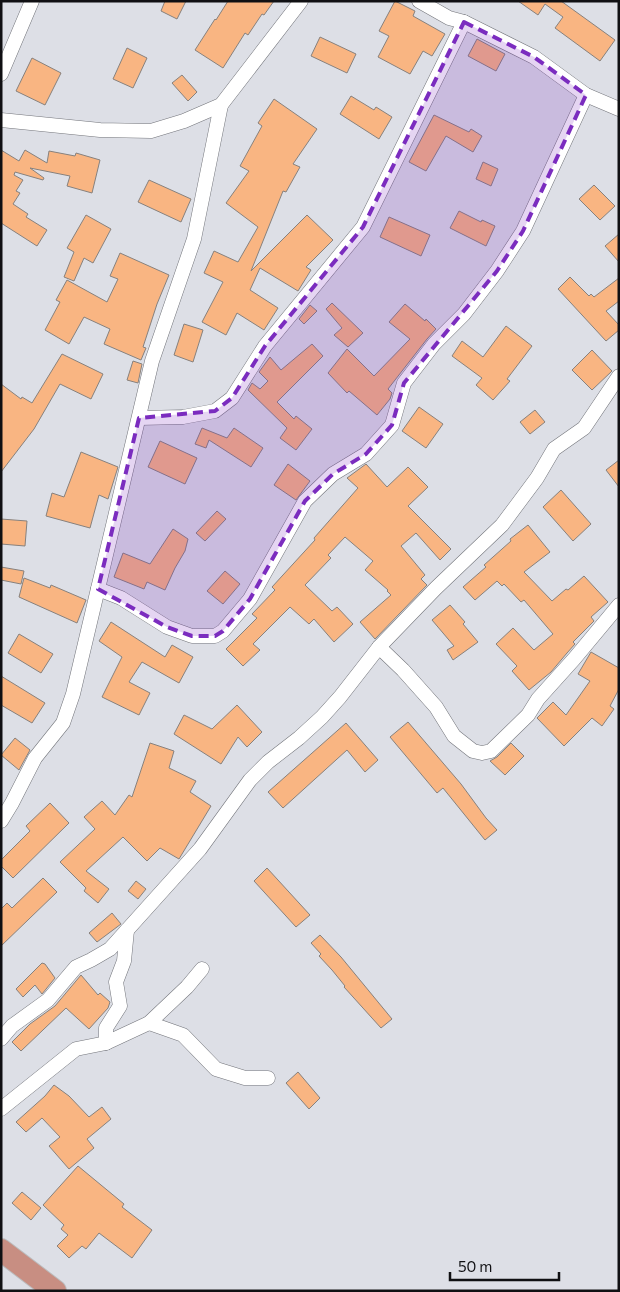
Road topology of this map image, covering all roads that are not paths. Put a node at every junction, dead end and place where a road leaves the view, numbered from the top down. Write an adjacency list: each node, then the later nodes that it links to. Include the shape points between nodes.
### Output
1 (32, 1): 5 (street)
2 (301, 1): 7 (street)
3 (419, 1): 4 (street, via 449,18)
4 (464, 22): 6 (street, via 534,57); 11 (street, via 363,227 265,346 232,398 215,411)
5 (1, 74)
6 (586, 95): 8 (street); 12 (street, via 523,230 497,271 404,383 392,425 366,454 333,474 305,501 250,599 223,631 203,637 184,633 167,627 121,598)
7 (221, 105): 9 (street, via 151,131 100,130); 11 (street, via 194,239 152,361)
8 (619, 109)
9 (1, 120)
10 (619, 376): 14 (street, via 584,428 554,449 537,478 502,524)
11 (139, 418): 12 (street)
12 (98, 588): 15 (street, via 63,723 35,758)
13 (619, 605): 14 (street, via 528,716 491,751 482,753 473,751 454,736 436,707)
14 (379, 648): 16 (street, via 322,717 250,780 200,849)
15 (1, 821)
16 (127, 930): 19 (street, via 110,949 76,967 48,1000 12,1026); 20 (street, via 124,961 116,982 120,1006 106,1028)
17 (202, 969): 18 (street)
18 (149, 1023): 20 (street); 21 (street, via 182,1035 216,1069 245,1078)
19 (1, 1039)
20 (106, 1043): 22 (street, via 76,1049)
21 (268, 1078)
22 (1, 1109)
23 (1, 1250): 24 (highway)
24 (55, 1291)

